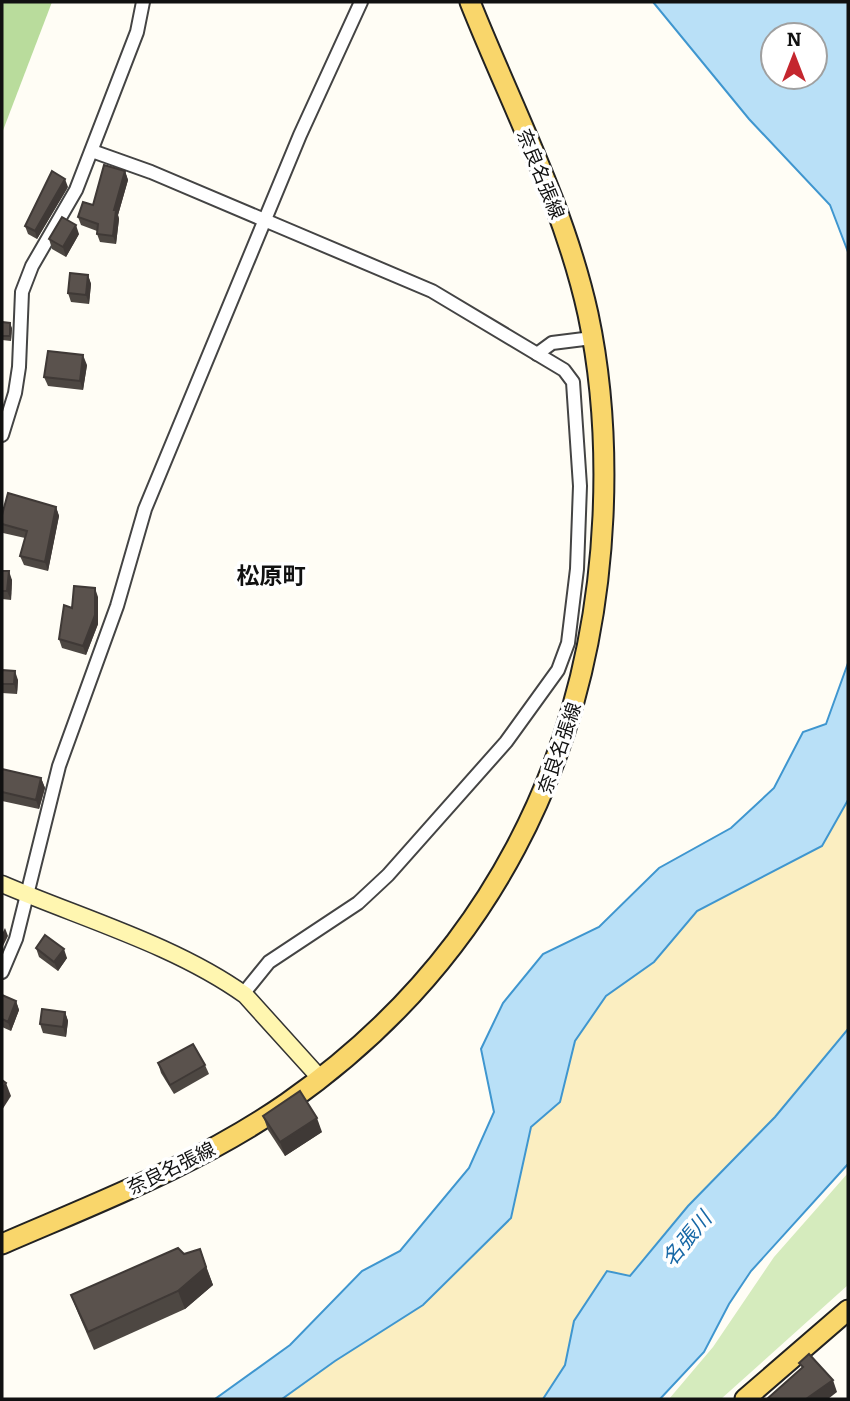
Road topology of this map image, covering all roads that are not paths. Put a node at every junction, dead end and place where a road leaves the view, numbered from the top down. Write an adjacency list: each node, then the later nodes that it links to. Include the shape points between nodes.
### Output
1 (143, 2): 4 (street, via 137,32)
2 (361, 2): 5 (street, via 300,135)
3 (470, 2): 6 (main road, 奈良名張線, via 553,198)
4 (92, 151): 5 (street); 8 (street, via 22,292 19,367)
5 (267, 221): 7 (street, via 445,297); 10 (street, via 145,509 117,606 75,713)
6 (592, 338): 7 (street, via 552,343); 13 (main road, 奈良名張線, via 603,444 599,583 584,670 551,773 526,832 480,909 405,999)
7 (537, 354): 12 (street, via 564,370 573,382 579,435 577,569 565,655 506,742 388,875 358,903 269,962)
8 (2, 435)
9 (2, 884): 10 (street)
10 (27, 895): 11 (street); 12 (street, via 176,956)
11 (2, 972)
12 (243, 994): 13 (street)
13 (320, 1078): 14 (main road, 奈良名張線, via 241,1133 181,1166)
14 (2, 1244)
15 (848, 1310): 16 (main road)
16 (745, 1399)

